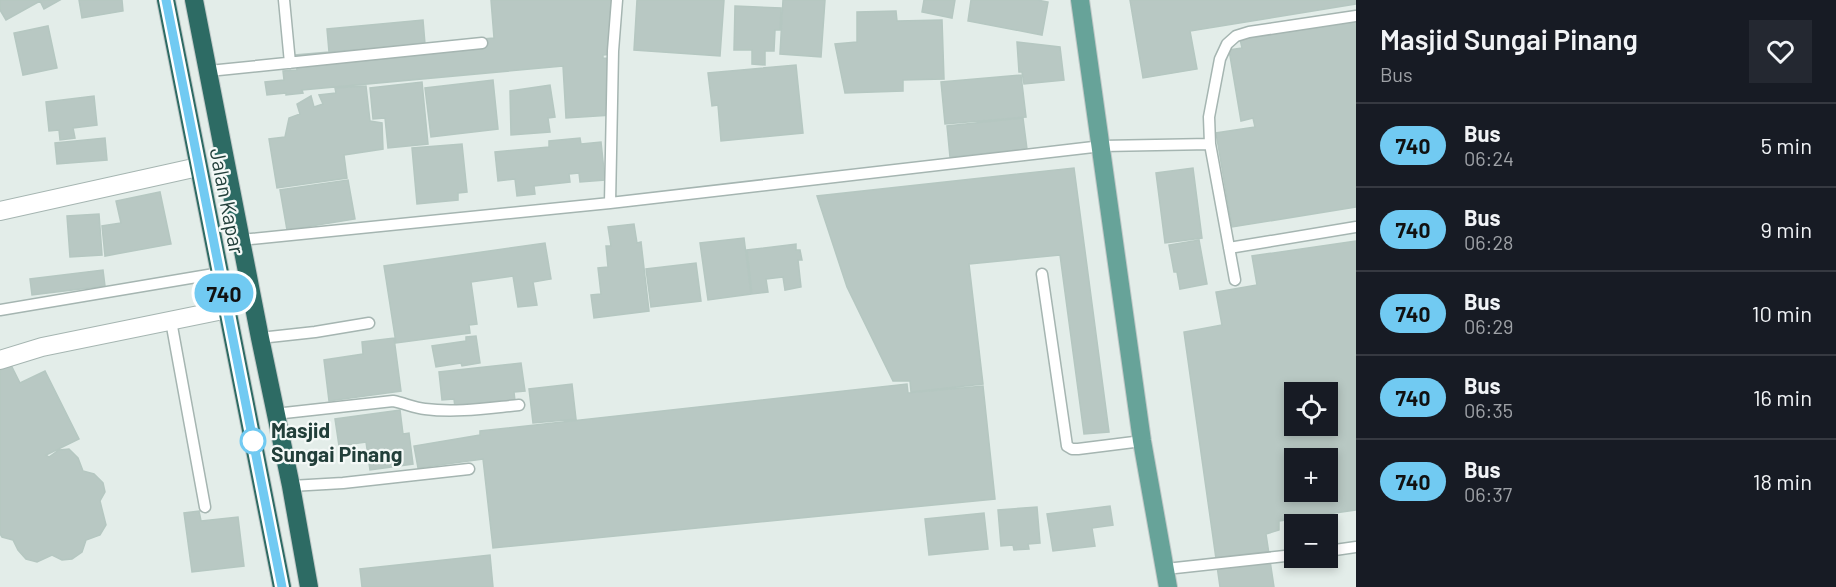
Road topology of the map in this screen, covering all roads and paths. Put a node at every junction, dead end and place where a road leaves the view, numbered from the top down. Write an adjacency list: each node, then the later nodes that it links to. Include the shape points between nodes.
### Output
1 (166, 0): 12 (highway, Jalan Kapar)
2 (194, 0): 9 (highway, Jalan Kapar)
3 (284, 0): 8 (lane)
4 (617, 0): 13 (lane)
5 (1080, 0): 11 (main road)
6 (1356, 16): 10 (lane, via 1236,36 1220,59 1209,117)
7 (482, 43): 8 (lane)
8 (290, 63): 9 (lane)
9 (209, 71): 16 (highway, Jalan Kapar)
10 (1210, 144): 11 (lane); 17 (lane)
11 (1102, 146): 13 (lane); 29 (main road)
12 (198, 167): 14 (street); 18 (highway, Jalan Kapar)
13 (610, 203): 16 (lane)
14 (0, 211)
15 (1356, 227): 17 (lane)
16 (242, 240): 25 (highway, Jalan Kapar)
17 (1229, 248): 20 (lane)
18 (220, 273): 21 (highway, Jalan Kapar); 22 (lane)
19 (1042, 274): 29 (lane, via 1067,446 1078,449)
20 (1235, 280)
21 (228, 309): 23 (street); 37 (highway, Jalan Kapar)
22 (0, 310)
23 (171, 321): 26 (street, via 42,347); 32 (lane)
24 (369, 323): 25 (lane)
25 (260, 338): 28 (highway, Jalan Kapar)
26 (0, 360)
27 (519, 405): 28 (lane, via 450,411 421,409 393,401)
28 (275, 414): 31 (highway, Jalan Kapar)
29 (1142, 441): 36 (main road)
30 (468, 469): 31 (lane)
31 (291, 486): 38 (highway, Jalan Kapar)
32 (205, 507)
33 (1356, 548): 34 (lane)
34 (1338, 550)
35 (1284, 557): 36 (lane)
36 (1167, 578)
37 (282, 587)
38 (309, 587)

